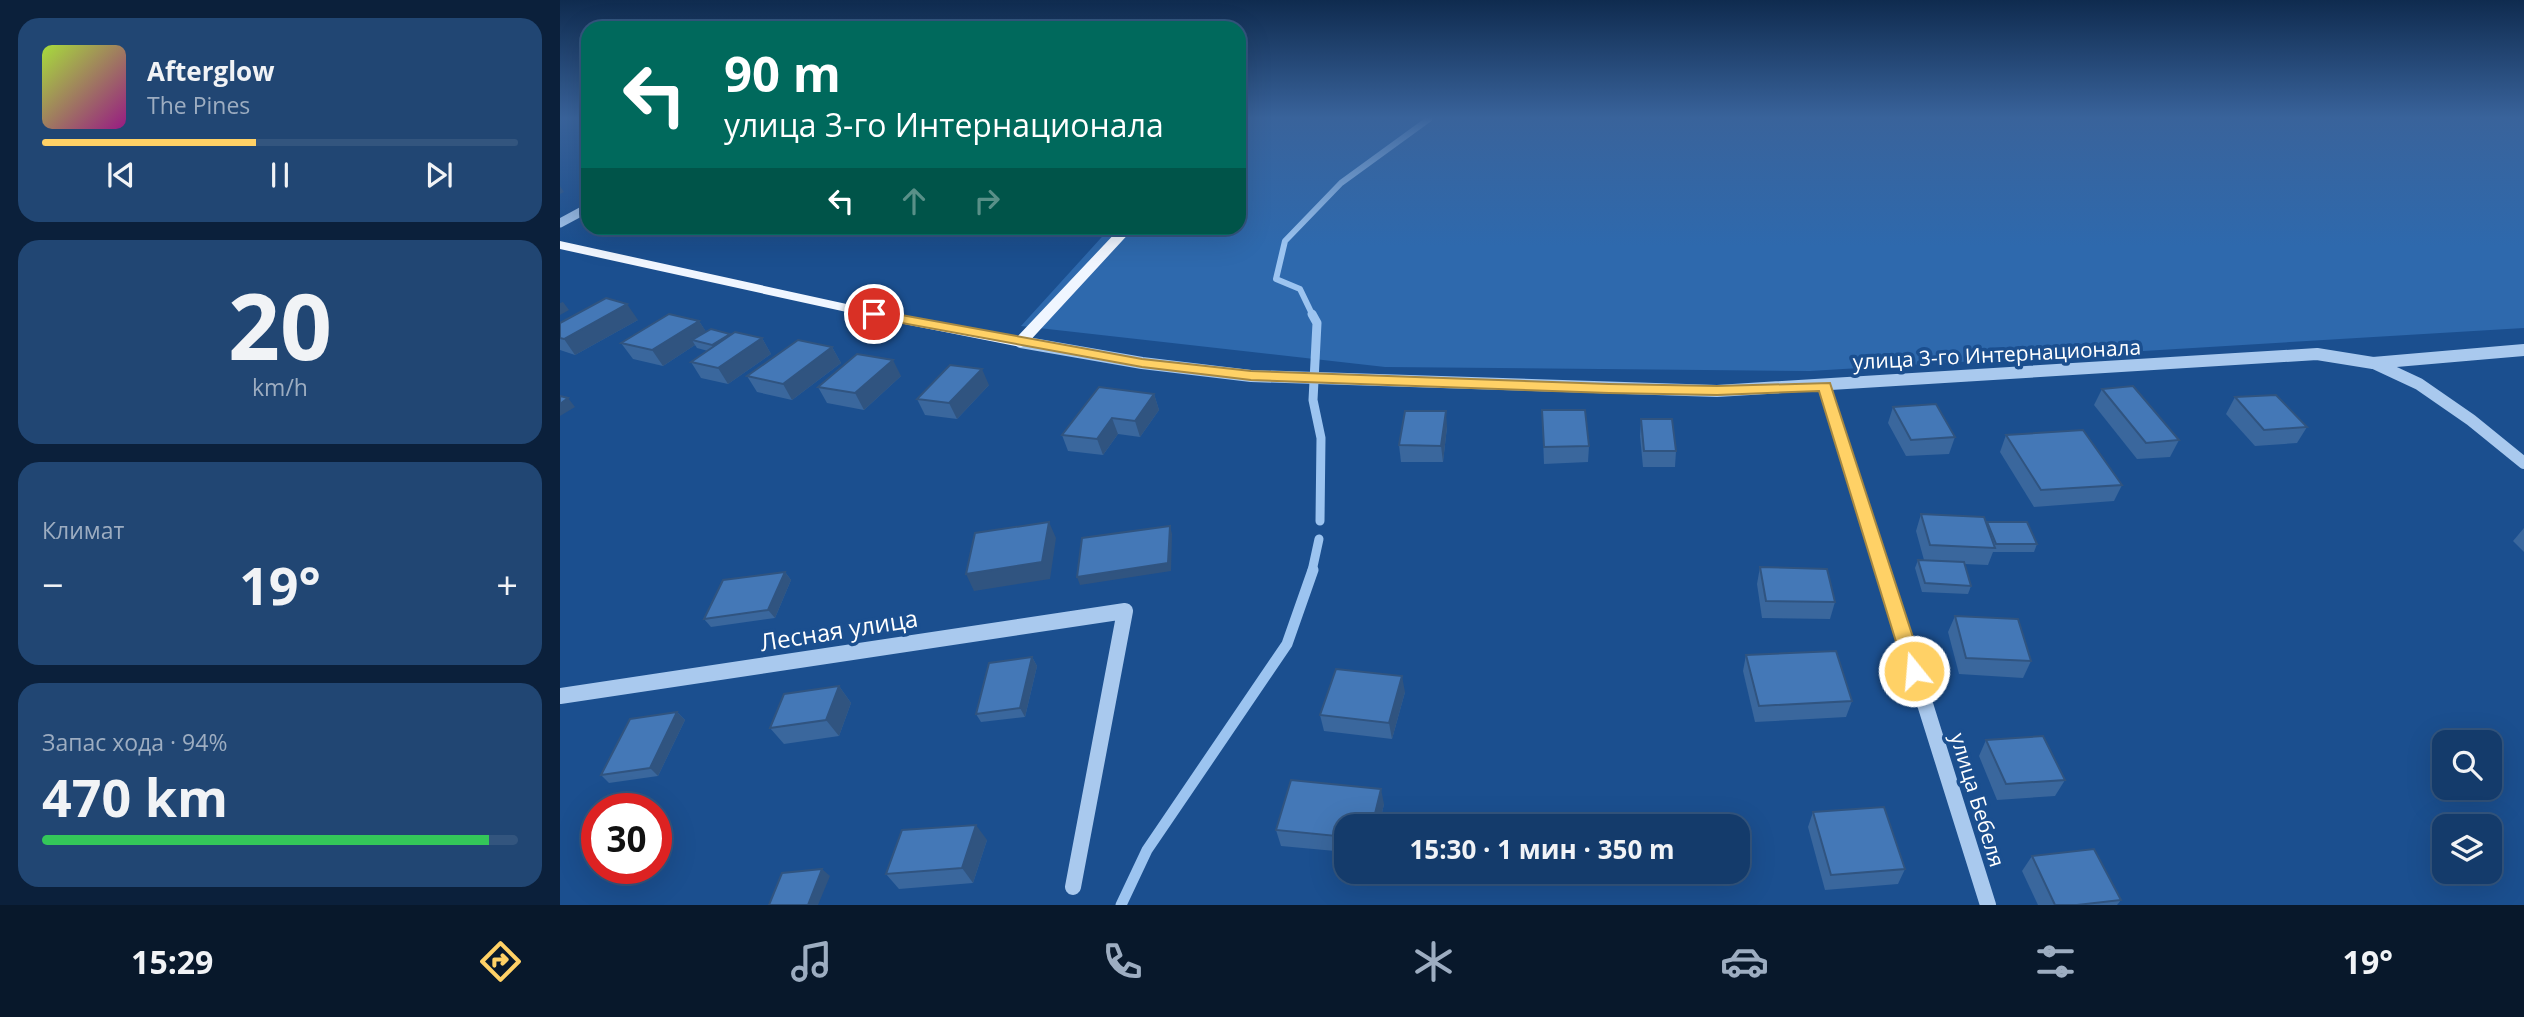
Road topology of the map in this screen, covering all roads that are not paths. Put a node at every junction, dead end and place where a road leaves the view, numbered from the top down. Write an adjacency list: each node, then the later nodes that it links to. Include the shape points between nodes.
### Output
1 (581, 212): 2 (street)
2 (560, 223)
3 (1120, 235): 5 (main road)
4 (560, 245): 5 (main road, улица 3-го Интернационала)
5 (1021, 342): 8 (street, улица 3-го Интернационала, via 1251,376 1717,391)
6 (2524, 350): 7 (street, улица 3-го Интернационала)
7 (2373, 363): 8 (street, улица 3-го Интернационала, via 2317,354); 9 (street, via 2419,384)
8 (1825, 386): 12 (street, улица Бебеля)
9 (2524, 463)
10 (560, 696): 11 (street, Лесная улица, via 1125,611)
11 (1073, 887)
12 (1988, 905)

